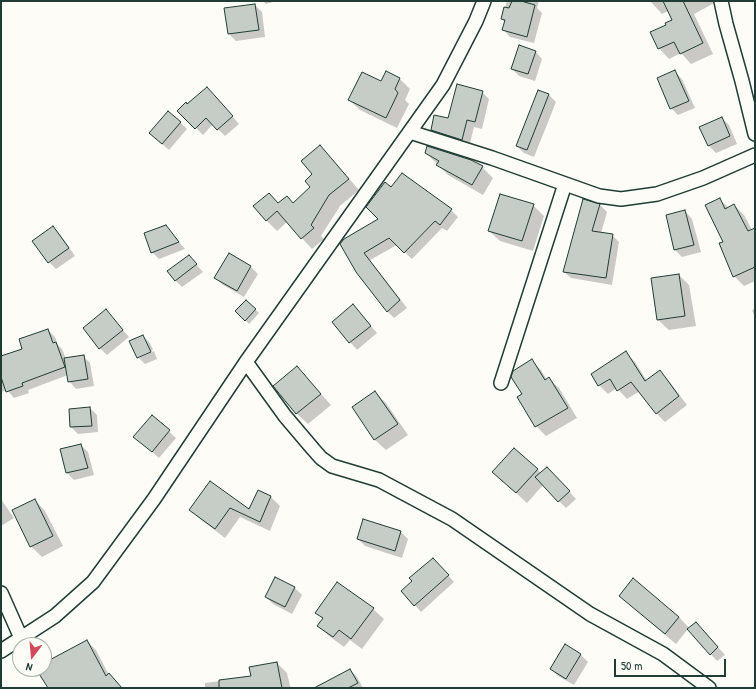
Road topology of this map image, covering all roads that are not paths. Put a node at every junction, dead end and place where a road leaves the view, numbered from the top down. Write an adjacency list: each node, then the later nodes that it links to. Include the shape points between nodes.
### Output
1 (484, 1): 4 (street, via 443,85)
2 (721, 1): 3 (street)
3 (752, 106): 5 (street)
4 (410, 132): 7 (street); 8 (street)
5 (755, 134)
6 (755, 155): 7 (street, via 703,178 657,194 621,199 599,196)
7 (565, 184): 9 (street)
8 (246, 362): 12 (street, via 154,499 93,582 55,616); 15 (street, via 290,422 321,458 332,466 379,480 452,519 590,614 663,654)
9 (501, 383)
10 (1, 593): 11 (street)
11 (21, 637)
12 (23, 637)
13 (12, 644): 14 (street)
14 (1, 651)
15 (709, 688)

